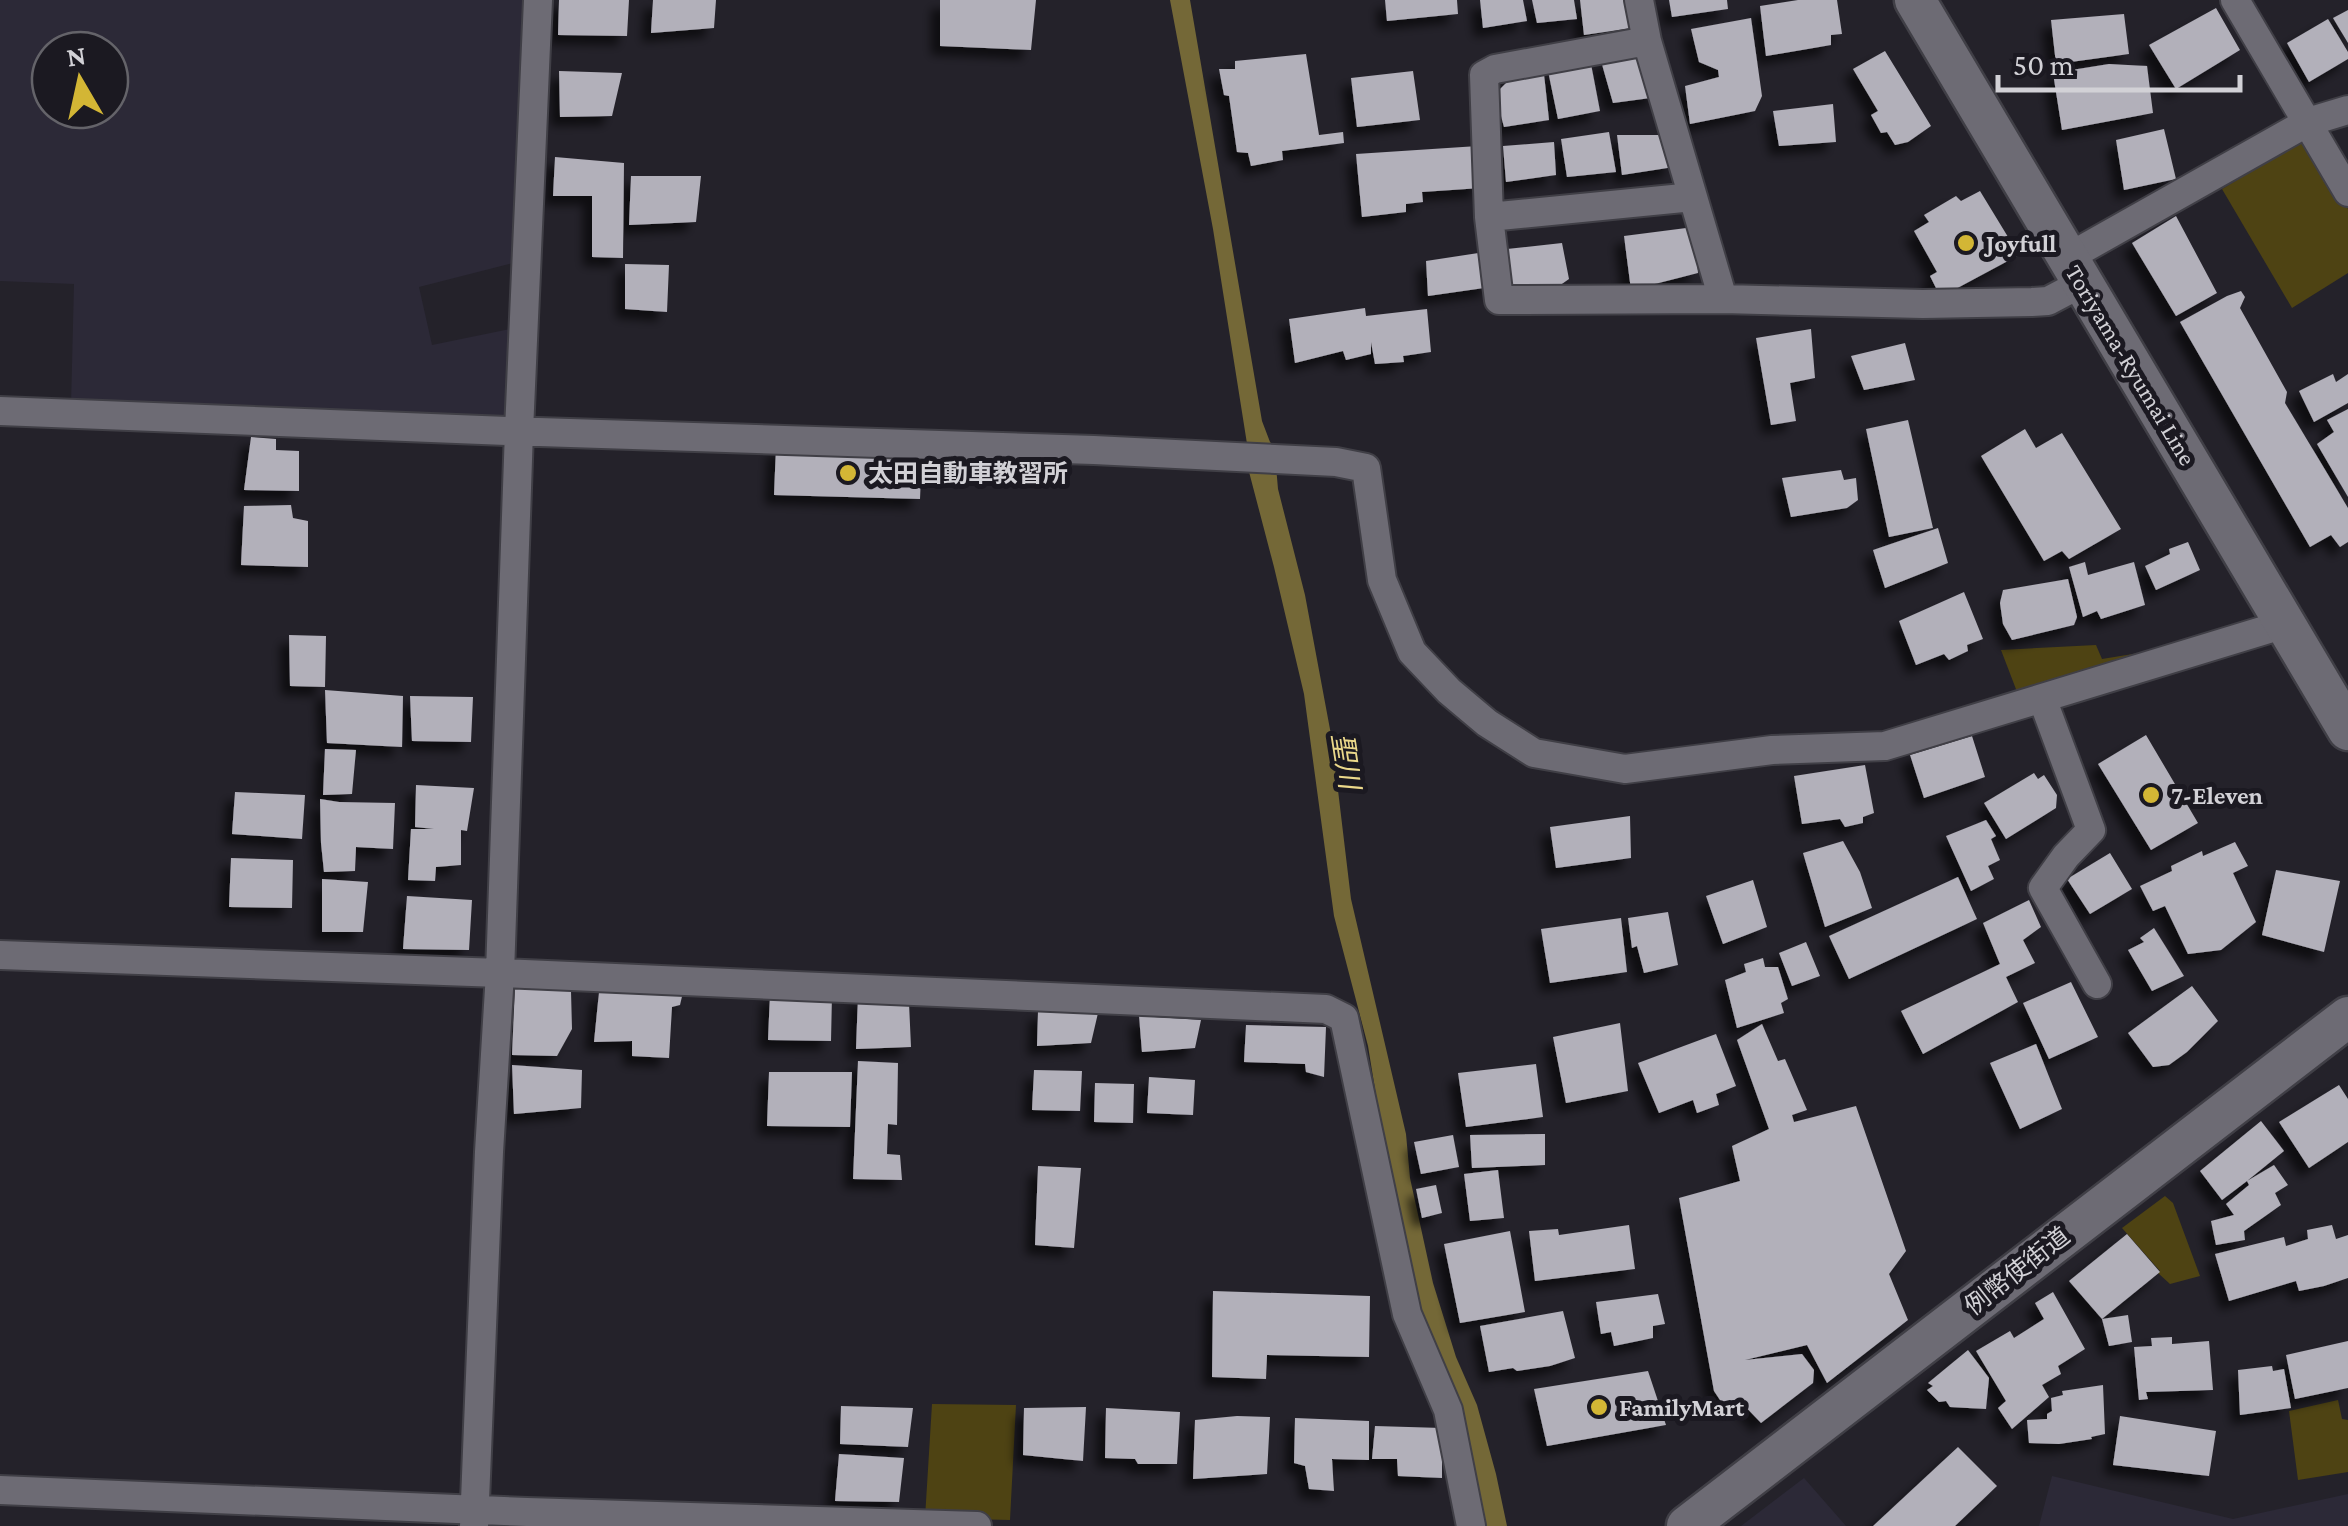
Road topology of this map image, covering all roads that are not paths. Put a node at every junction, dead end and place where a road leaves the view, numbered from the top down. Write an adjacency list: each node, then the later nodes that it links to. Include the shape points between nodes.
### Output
1 (538, 0): 14 (street)
2 (1638, 0): 5 (street)
3 (1914, 0): 11 (main road, Toriyama-Ryumai Line)
4 (2235, 0): 7 (street)
5 (1647, 40): 9 (street); 10 (street, via 1484,75)
6 (2348, 110): 7 (street)
7 (2308, 122): 8 (street); 11 (street)
8 (2348, 192)
9 (1693, 197): 10 (street); 12 (street)
10 (1489, 217): 12 (street, via 1499,300)
11 (2075, 270): 12 (street, via 2048,300 2032,302); 15 (main road, Toriyama-Ryumai Line)
12 (1723, 298)
13 (0, 410): 14 (street)
14 (519, 432): 16 (street, via 1076,450 1366,468 1382,580 1412,652 1449,691 1534,753 1625,769 1772,750 1885,746); 19 (street)
15 (2285, 624): 16 (street); 17 (main road, Toriyama-Ryumai Line)
16 (2042, 698): 20 (street, via 2091,830 2043,888)
17 (2348, 730)
18 (0, 955): 19 (street)
19 (500, 972): 23 (street); 25 (street, via 1326,1009 1344,1018 1407,1314 1448,1410)
20 (2097, 984)
21 (2348, 1017): 26 (main road, 例幣使街道)
22 (0, 1490): 23 (street)
23 (475, 1518): 24 (street)
24 (977, 1526)
25 (1471, 1526)
26 (1688, 1526)

